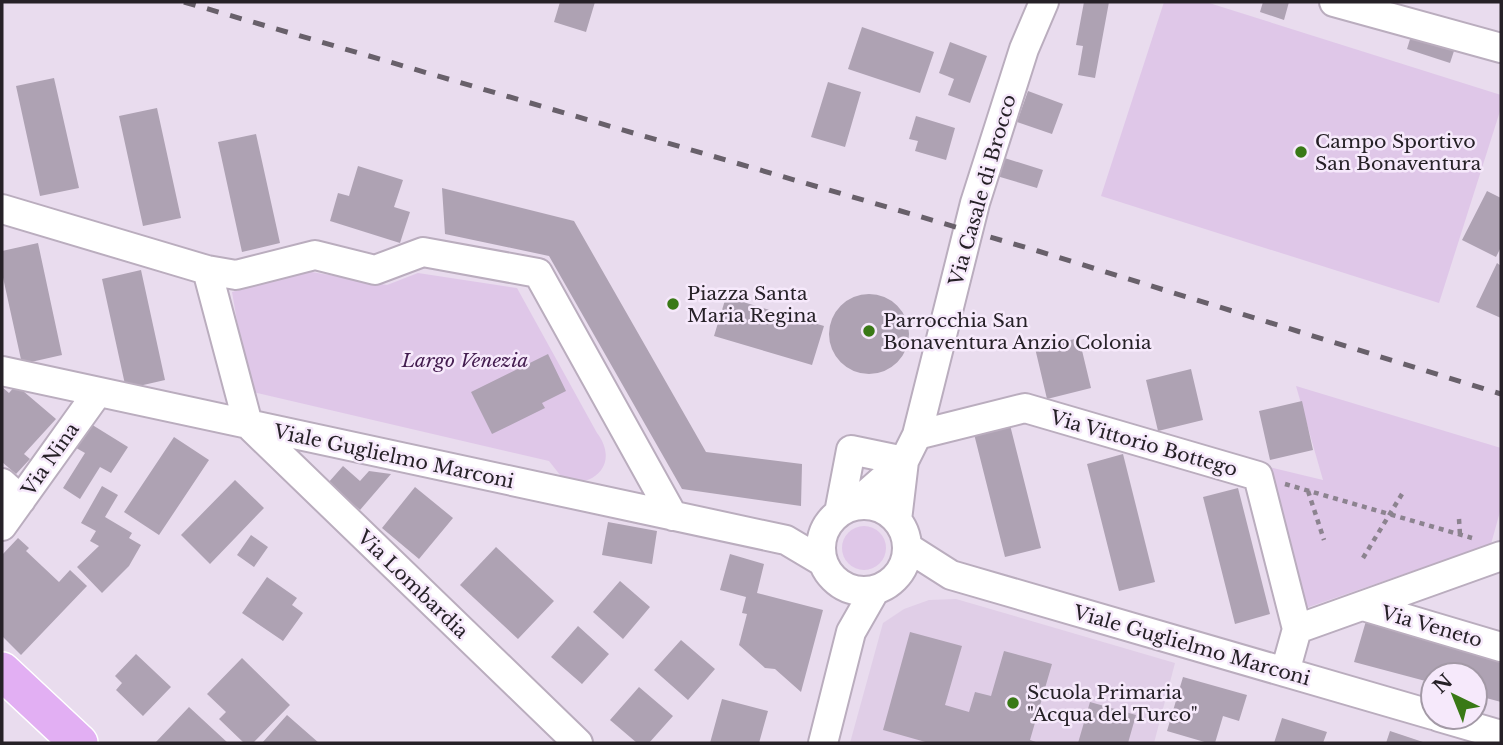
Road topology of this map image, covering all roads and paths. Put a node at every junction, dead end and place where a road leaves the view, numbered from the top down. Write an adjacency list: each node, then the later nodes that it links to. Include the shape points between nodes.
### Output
1 (1044, 2): 9 (street, Via Casale di Brocco, via 1024,49 975,203)
2 (1334, 2): 3 (street)
3 (1501, 48)
4 (2, 209): 5 (street)
5 (207, 270): 8 (street); 16 (street, via 236,275 315,254 375,270 423,252 538,273)
6 (2, 371): 7 (street, Viale Guglielmo Marconi)
7 (98, 392): 8 (street, Viale Guglielmo Marconi); 13 (street, Via Nina)
8 (248, 424): 16 (street, Viale Guglielmo Marconi); 38 (street, Via Lombardia)
9 (917, 435): 10 (street, Via Casale di Brocco); 11 (street, Via Vittorio Bottego, via 1025,408)
10 (904, 461): 17 (street); 17 (street, via 851,450); 19 (street)
11 (1258, 476): 12 (path); 31 (street, Via Vittorio Bottego)
12 (1307, 490): 15 (path); 23 (path)
13 (11, 491): 20 (street, Via Nina)
14 (1402, 495): 15 (path)
15 (1391, 514): 21 (path); 26 (path)
16 (673, 516): 22 (street, Viale Guglielmo Marconi)
17 (839, 517): 19 (street, via 865,505); 22 (street, Viale Guglielmo Marconi); 27 (street, via 821,541)
18 (1459, 519): 21 (path)
19 (897, 520): 24 (street)
20 (2, 526)
21 (1460, 535): 25 (path)
22 (786, 540): 27 (street, Viale Guglielmo Marconi)
23 (1324, 540)
24 (907, 547): 28 (street, Viale Guglielmo Marconi); 29 (street, via 902,567)
25 (1491, 548): 30 (street)
26 (1363, 558)
27 (831, 573): 29 (street, via 850,589 862,591); 32 (street)
28 (951, 575): 29 (street, Viale Guglielmo Marconi); 35 (street, Viale Guglielmo Marconi)
29 (886, 583): 32 (street)
30 (1363, 606): 31 (street); 33 (street, Via Veneto)
31 (1297, 629): 35 (street, Via Vittorio Bottego)
32 (851, 632): 39 (street)
33 (1501, 647)
34 (2, 671): 37 (main road)
35 (1285, 672): 36 (street, Viale Guglielmo Marconi)
36 (1419, 711)
37 (79, 743)
38 (578, 743)
39 (823, 743)

